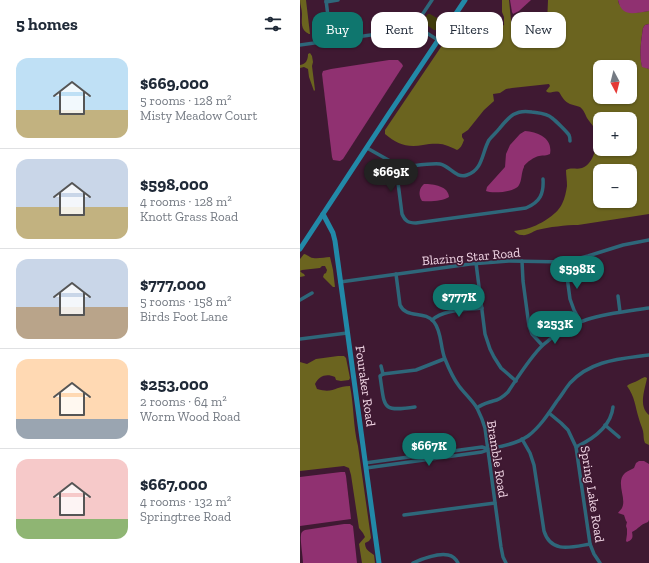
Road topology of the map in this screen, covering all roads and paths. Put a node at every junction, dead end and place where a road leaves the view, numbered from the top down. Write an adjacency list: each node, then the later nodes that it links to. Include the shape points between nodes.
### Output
1 (338, 0): 4 (street)
2 (431, 0): 6 (street)
3 (465, 0): 7 (main road)
4 (326, 1): 5 (street)
5 (327, 12)
6 (424, 12)
7 (457, 12)
8 (312, 43): 10 (street)
9 (436, 43): 12 (main road)
10 (300, 45)
11 (570, 141): 13 (street, via 569,136 552,117 522,111 513,114 489,141 480,165 467,175 461,176 440,164)
12 (367, 148): 13 (street); 15 (main road)
13 (399, 166): 14 (street, via 397,175 402,214 410,223 526,208 540,197 544,188)
14 (543, 179)
15 (323, 214): 17 (main road); 22 (main road, Fouraker Road, via 334,237)
16 (649, 240): 19 (street, Blazing Star Road)
17 (300, 249)
18 (522, 261): 19 (street, Blazing Star Road); 20 (street, Blazing Star Road); 33 (street, via 529,326 536,340)
19 (565, 262): 30 (street, via 570,299)
20 (476, 263): 21 (street, Blazing Star Road); 26 (street)
21 (396, 274): 22 (street, Blazing Star Road); 29 (street, via 401,308 406,312 425,315)
22 (340, 282): 31 (main road, Fouraker Road)
23 (312, 293): 25 (street)
24 (618, 296): 28 (street)
25 (300, 300)
26 (482, 308): 29 (street, via 445,312); 38 (street, via 485,334 490,349 501,368)
27 (649, 308): 28 (street)
28 (620, 312): 30 (street)
29 (432, 320): 35 (street, Bramble Road, via 438,330)
30 (580, 321): 33 (street)
31 (347, 333): 32 (street); 48 (main road, Fouraker Road)
32 (300, 339)
33 (542, 345): 38 (street)
34 (649, 355): 42 (street, via 615,360 586,370 570,383)
35 (444, 359): 37 (street, via 416,370); 41 (street, Bramble Road, via 458,385)
36 (381, 366): 37 (street)
37 (383, 374): 39 (street, via 380,376 386,406 392,409)
38 (516, 381): 41 (street, via 501,398)
39 (415, 407)
40 (612, 407): 43 (street, via 612,413)
41 (477, 408): 47 (street, Bramble Road, via 485,428)
42 (549, 413): 45 (street, via 535,430); 46 (street, Spring Lake Road, via 568,430)
43 (605, 425): 44 (street); 46 (street, via 586,442)
44 (619, 437)
45 (522, 439): 47 (street, via 509,445); 51 (street, via 534,465 546,536 560,547)
46 (576, 447): 51 (street, Spring Lake Road)
47 (488, 449): 48 (street, via 482,452); 49 (street, Bramble Road)
48 (366, 465): 52 (main road, Fouraker Road)
49 (495, 503): 50 (street); 55 (street, Bramble Road)
50 (404, 515)
51 (590, 544): 56 (street, Spring Lake Road)
52 (379, 563)
53 (413, 563): 54 (street, via 433,556 448,555 454,557)
54 (458, 563)
55 (506, 563)
56 (600, 563)

